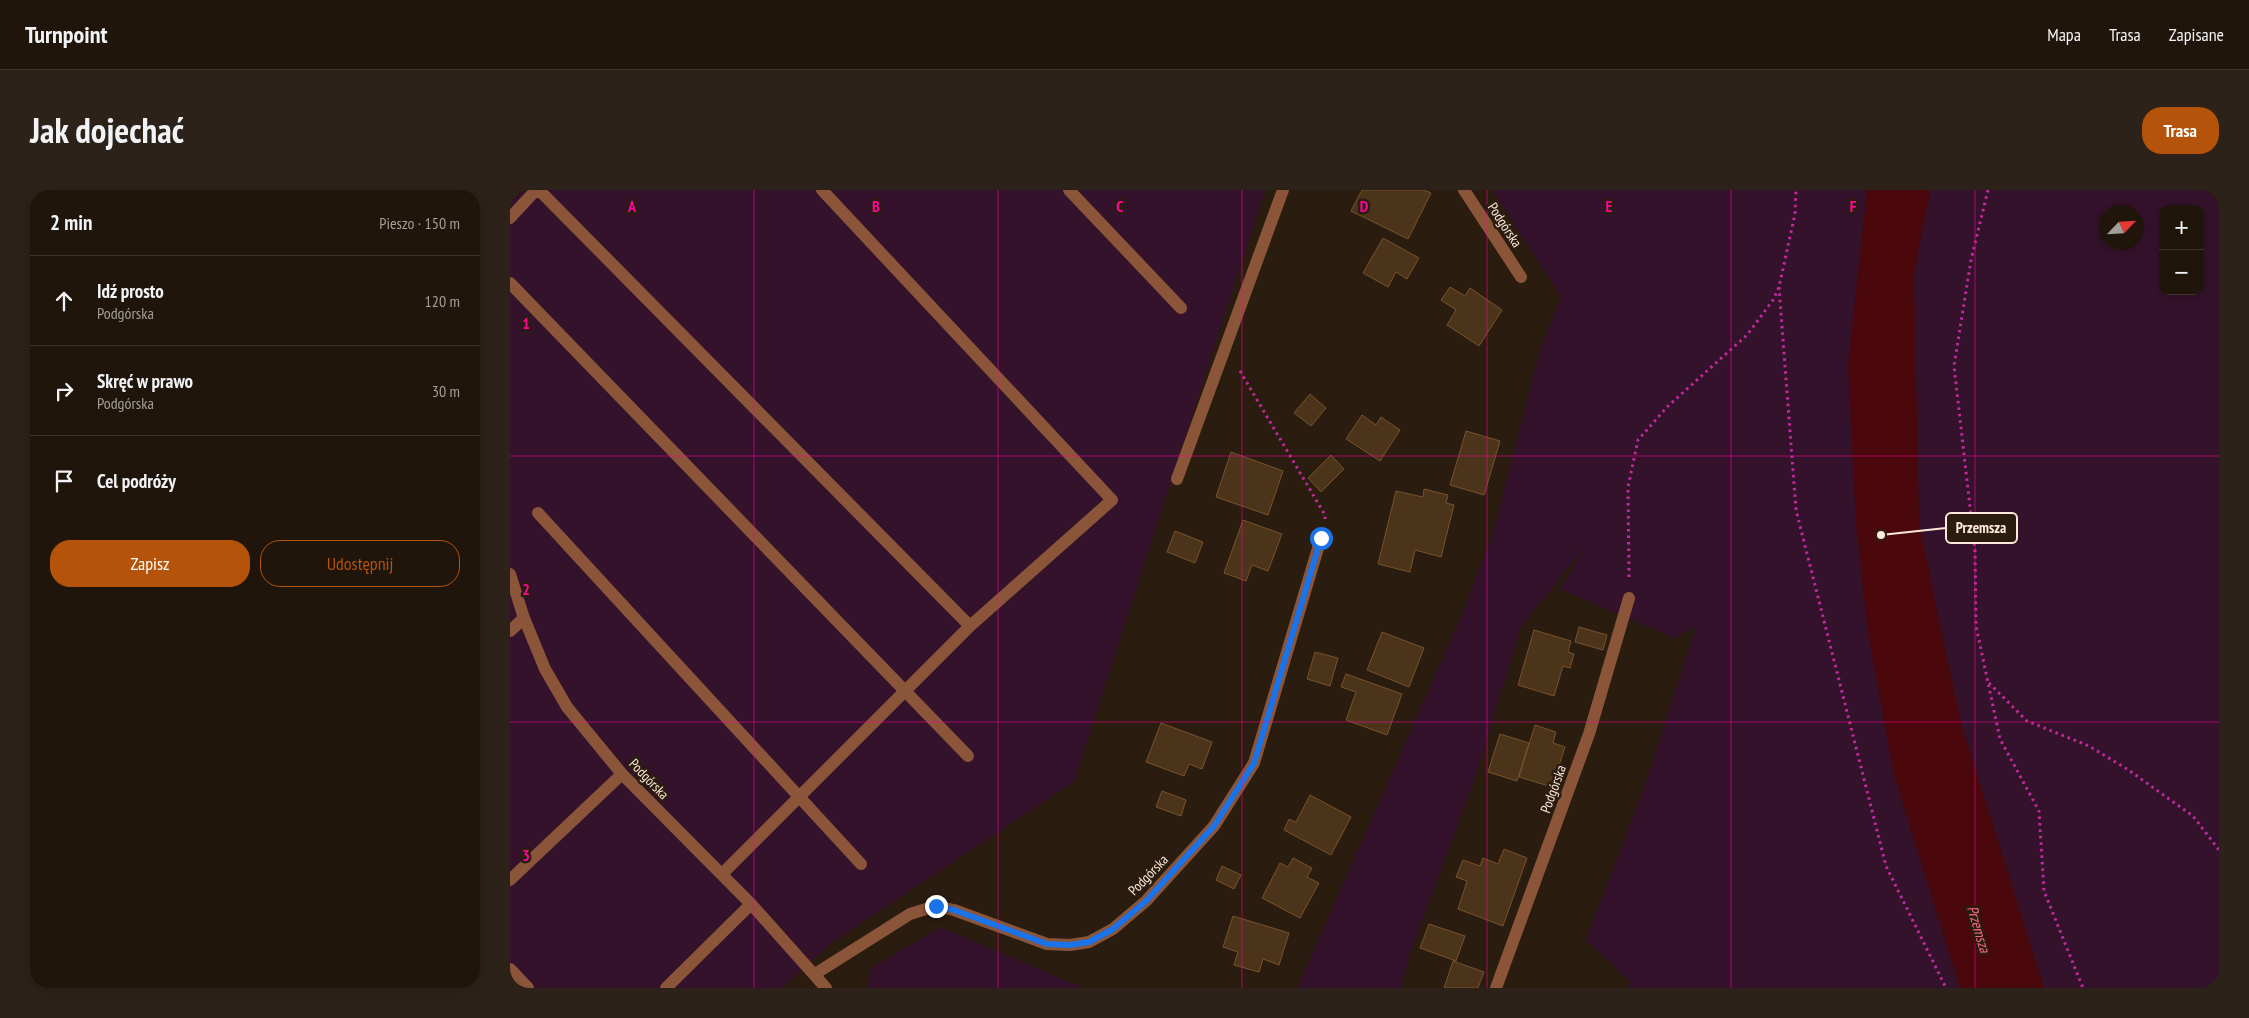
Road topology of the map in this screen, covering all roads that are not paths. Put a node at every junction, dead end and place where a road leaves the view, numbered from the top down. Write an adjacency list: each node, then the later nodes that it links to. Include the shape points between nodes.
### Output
1 (537, 190): 6 (street); 16 (street)
2 (822, 190): 16 (street, via 1112,500)
3 (1069, 190): 9 (street)
4 (1283, 190): 10 (street)
5 (1464, 190): 7 (street, Podgórska)
6 (510, 218)
7 (1521, 277)
8 (510, 283): 18 (street)
9 (1181, 308)
10 (1177, 479)
11 (538, 513): 21 (street)
12 (1321, 538): 27 (street, Podgórska, via 1254,763 1214,826 1140,906 1113,929 1089,942 1070,945 1047,944 936,906 910,914)
13 (510, 574): 15 (street, Podgórska)
14 (1629, 598): 31 (street, Podgórska, via 1590,734)
15 (524, 618): 17 (street); 20 (street, Podgórska, via 545,669 567,708)
16 (970, 626): 18 (street)
17 (510, 631)
18 (905, 691): 19 (street); 21 (street)
19 (968, 756)
20 (622, 774): 23 (street, Podgórska); 24 (street)
21 (800, 797): 22 (street); 23 (street)
22 (861, 864)
23 (722, 874): 25 (street, Podgórska)
24 (511, 877)
25 (751, 904): 27 (street, Podgórska); 29 (street)
26 (510, 969): 28 (street)
27 (815, 974): 30 (street, Podgórska)
28 (528, 988)
29 (666, 988)
30 (826, 988)
31 (1496, 988)

